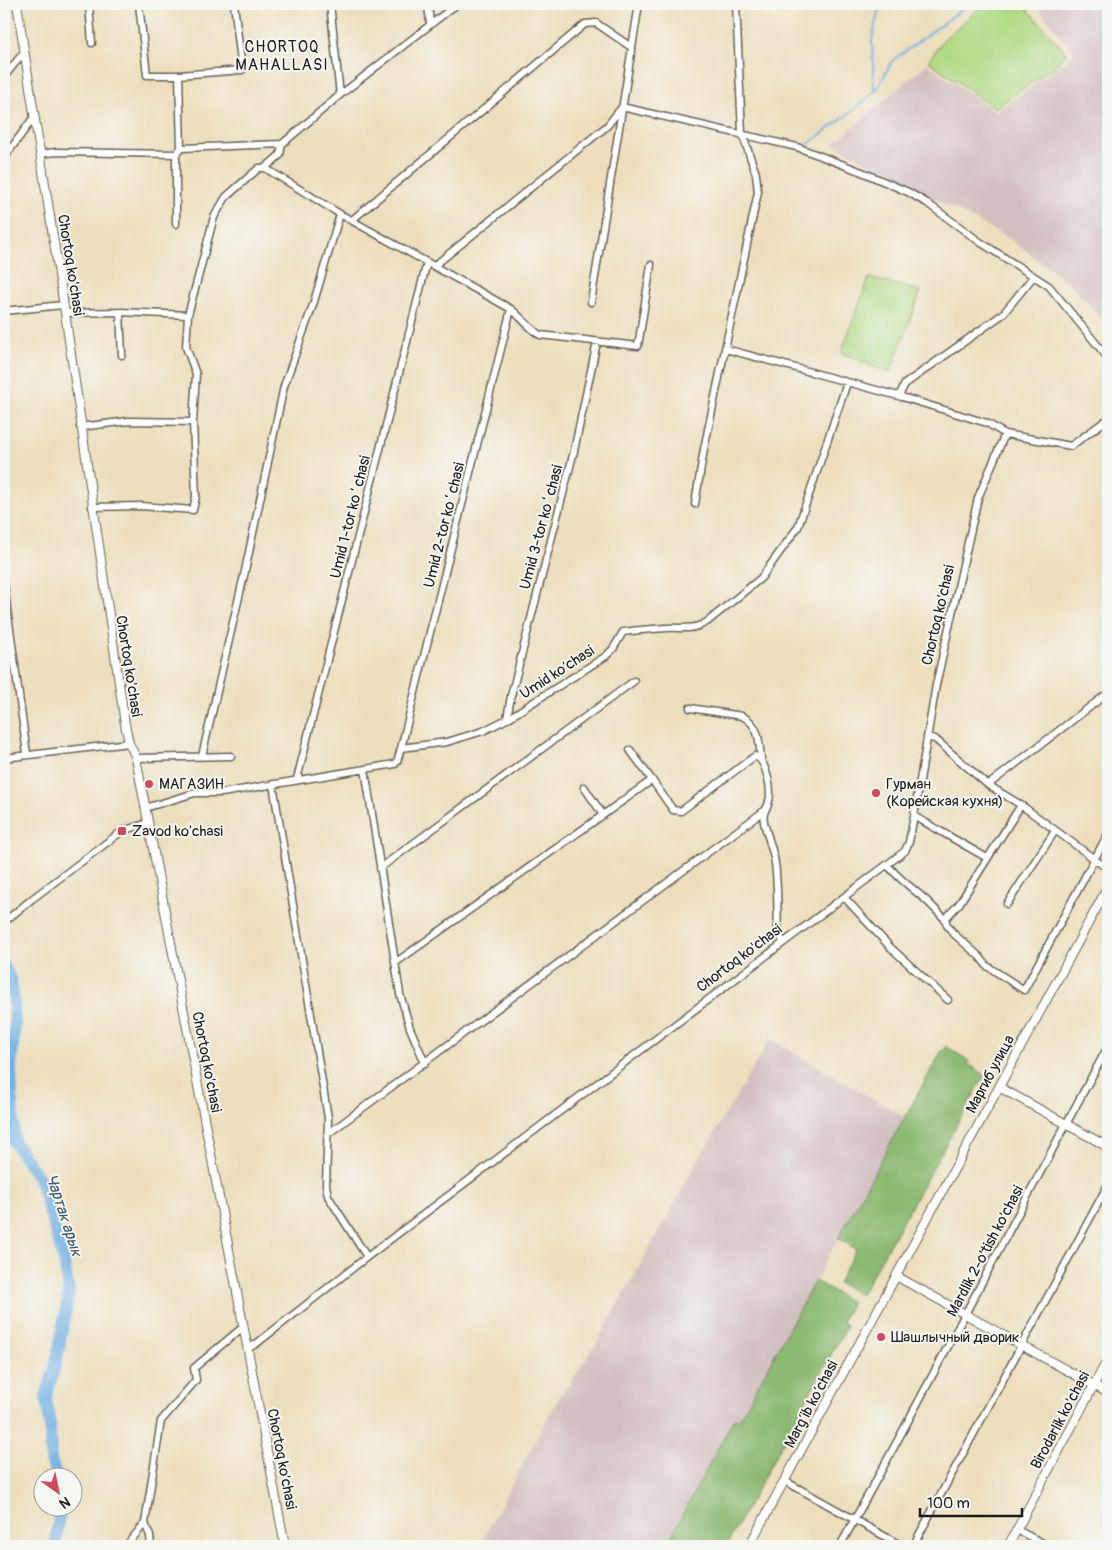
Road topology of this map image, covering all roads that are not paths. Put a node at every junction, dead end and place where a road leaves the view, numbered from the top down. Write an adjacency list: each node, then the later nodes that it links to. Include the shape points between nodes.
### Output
1 (17, 4): 13 (street, Chortoq ko'chasi)
2 (89, 4): 11 (street)
3 (139, 4): 14 (street, via 147,75)
4 (234, 4): 14 (street, via 242,70)
5 (330, 4): 16 (street)
6 (428, 4): 10 (street)
7 (457, 4): 10 (street)
8 (639, 4): 12 (street)
9 (736, 4): 19 (street)
10 (430, 24): 16 (street)
11 (92, 43)
12 (631, 47): 17 (street); 27 (street, via 596,23 585,24)
13 (24, 52): 15 (street); 18 (street, Chortoq ko'chasi)
14 (179, 75): 21 (street)
15 (4, 76)
16 (340, 95): 20 (street)
17 (622, 107): 19 (street); 31 (street, via 607,126); 33 (street)
18 (34, 116): 22 (street, Chortoq ko'chasi); 24 (street)
19 (742, 133): 32 (street, via 797,147 927,202); 40 (street, via 756,174 758,192)
20 (282, 144): 21 (street); 25 (street, via 280,155)
21 (181, 148): 23 (street)
22 (40, 154): 23 (street); 34 (street, Chortoq ko'chasi)
23 (176, 154): 28 (street)
24 (4, 158)
25 (265, 168): 26 (street); 38 (street, via 259,168 233,189 214,217)
26 (340, 214): 27 (street); 61 (street, via 284,386)
27 (352, 220): 29 (street)
28 (176, 224)
29 (427, 262): 31 (street); 67 (street, Umid 1-tor koʻchasi)
30 (651, 265): 39 (street, via 638,346)
31 (434, 266): 35 (street)
32 (1033, 277): 42 (street, via 1049,286); 44 (street, via 1002,314 907,382)
33 (591, 302)
34 (64, 309): 36 (street); 37 (street); 47 (street, Chortoq ko'chasi)
35 (511, 309): 39 (street, via 540,335); 58 (street, Umid 2-tor koʻchasi)
36 (4, 311)
37 (120, 312): 38 (street); 41 (street)
38 (188, 315): 46 (street, via 186,347 196,374)
39 (597, 342): 55 (street, Umid 3-tor koʻchasi, via 574,452 510,696)
40 (726, 350): 43 (street); 49 (street)
41 (122, 355)
42 (1108, 358)
43 (847, 383): 44 (street); 55 (street, Umid ko‘chasi, via 798,527 761,578 698,627 623,632 606,656)
44 (899, 396): 48 (street, via 987,423)
45 (1108, 419): 48 (street, via 1071,446)
46 (193, 422): 47 (street, via 129,421); 50 (street, via 196,496 193,510)
47 (80, 427): 50 (street, Chortoq ko'chasi)
48 (1005, 434): 56 (street, Chortoq ko'chasi, via 978,498)
49 (695, 504)
50 (92, 507): 57 (street, Chortoq ko'chasi)
51 (4, 585): 60 (street)
52 (634, 681): 83 (street)
53 (1108, 693): 70 (street)
54 (690, 708): 65 (street, via 742,716 749,720 758,732)
55 (507, 719): 58 (street, Umid ko‘chasi, via 483,731 447,742)
56 (927, 737): 70 (street, via 935,739); 76 (street, Chortoq ko'chasi)
57 (129, 743): 60 (street); 64 (street, Chortoq ko'chasi)
58 (401, 748): 66 (street, via 396,763)
59 (630, 750): 68 (street)
60 (27, 754): 63 (street)
61 (202, 756): 62 (street); 64 (street)
62 (231, 756)
63 (4, 758)
64 (136, 758): 73 (street, Chortoq ko'chasi)
65 (761, 759): 68 (street, via 752,757 676,812); 74 (street, via 770,797)
66 (365, 769): 67 (street); 83 (street)
67 (297, 779): 69 (street)
68 (652, 780): 75 (street)
69 (273, 784): 73 (street, via 222,793 196,793); 97 (street)
70 (988, 785): 72 (street)
71 (584, 788): 75 (street)
72 (1021, 805): 78 (street); 80 (street)
73 (145, 808): 77 (street, Chortoq ko'chasi)
74 (764, 811): 90 (street, via 775,863 778,932); 94 (street)
75 (603, 815): 91 (street)
76 (914, 816): 80 (street); 82 (street, Chortoq ko'chasi, via 908,847)
77 (148, 823): 89 (street, via 122,831); 103 (street, Chortoq ko'chasi)
78 (1055, 832): 81 (street); 87 (street)
79 (1108, 834): 81 (street)
80 (987, 858): 88 (street, via 959,904)
81 (1094, 859): 84 (street); 88 (street, via 1024,990 987,966 946,925)
82 (888, 865): 86 (street, Chortoq ko'chasi); 88 (street)
83 (380, 868): 91 (street)
84 (1108, 869)
85 (1108, 887): 95 (street, Маргиб улица)
86 (844, 897): 90 (street, Chortoq ko'chasi); 92 (street, via 891,948)
87 (1007, 904)
88 (945, 919)
89 (4, 922)
90 (784, 942): 100 (street, Chortoq ko'chasi)
91 (394, 963): 94 (street, via 410,1028)
92 (948, 1000)
93 (1108, 1047): 96 (street, Mardlik 2-o'tish ko'chasi)
94 (425, 1063): 97 (street)
95 (999, 1086): 96 (street); 101 (street, Маргиб улица)
96 (1066, 1124): 98 (street); 102 (street, Mardlik 2-o'tish ko'chasi)
97 (329, 1133): 100 (street, via 328,1196)
98 (1108, 1147)
99 (1108, 1185): 104 (street)
100 (367, 1257): 105 (street, Chortoq ko'chasi)
101 (896, 1276): 102 (street); 109 (street, Marg‘ib ko‘chasi)
102 (966, 1315): 104 (street); 110 (street, Mardlik 2-o'tish ko'chasi)
103 (243, 1327): 105 (street, Chortoq ko'chasi); 111 (street, via 194,1368 196,1380 161,1421)
104 (1022, 1346): 107 (street); 119 (street)
105 (248, 1348): 115 (street, Chortoq ko'chasi)
106 (1108, 1359): 107 (street, Birodarlik ko'chasi)
107 (1094, 1385): 108 (street); 112 (street, Birodarlik ko'chasi)
108 (1108, 1393)
109 (784, 1482): 110 (street); 116 (street, Marg‘ib ko‘chasi)
110 (855, 1519): 117 (street, Mardlik 2-o'tish ko'chasi); 118 (street)
111 (145, 1523): 113 (street); 114 (street)
112 (1017, 1530): 120 (street, Birodarlik ko'chasi); 121 (street)
113 (126, 1546)
114 (151, 1546)
115 (285, 1546)
116 (749, 1546)
117 (840, 1546)
118 (902, 1546)
119 (913, 1546)
120 (1008, 1546)
121 (1048, 1546)

